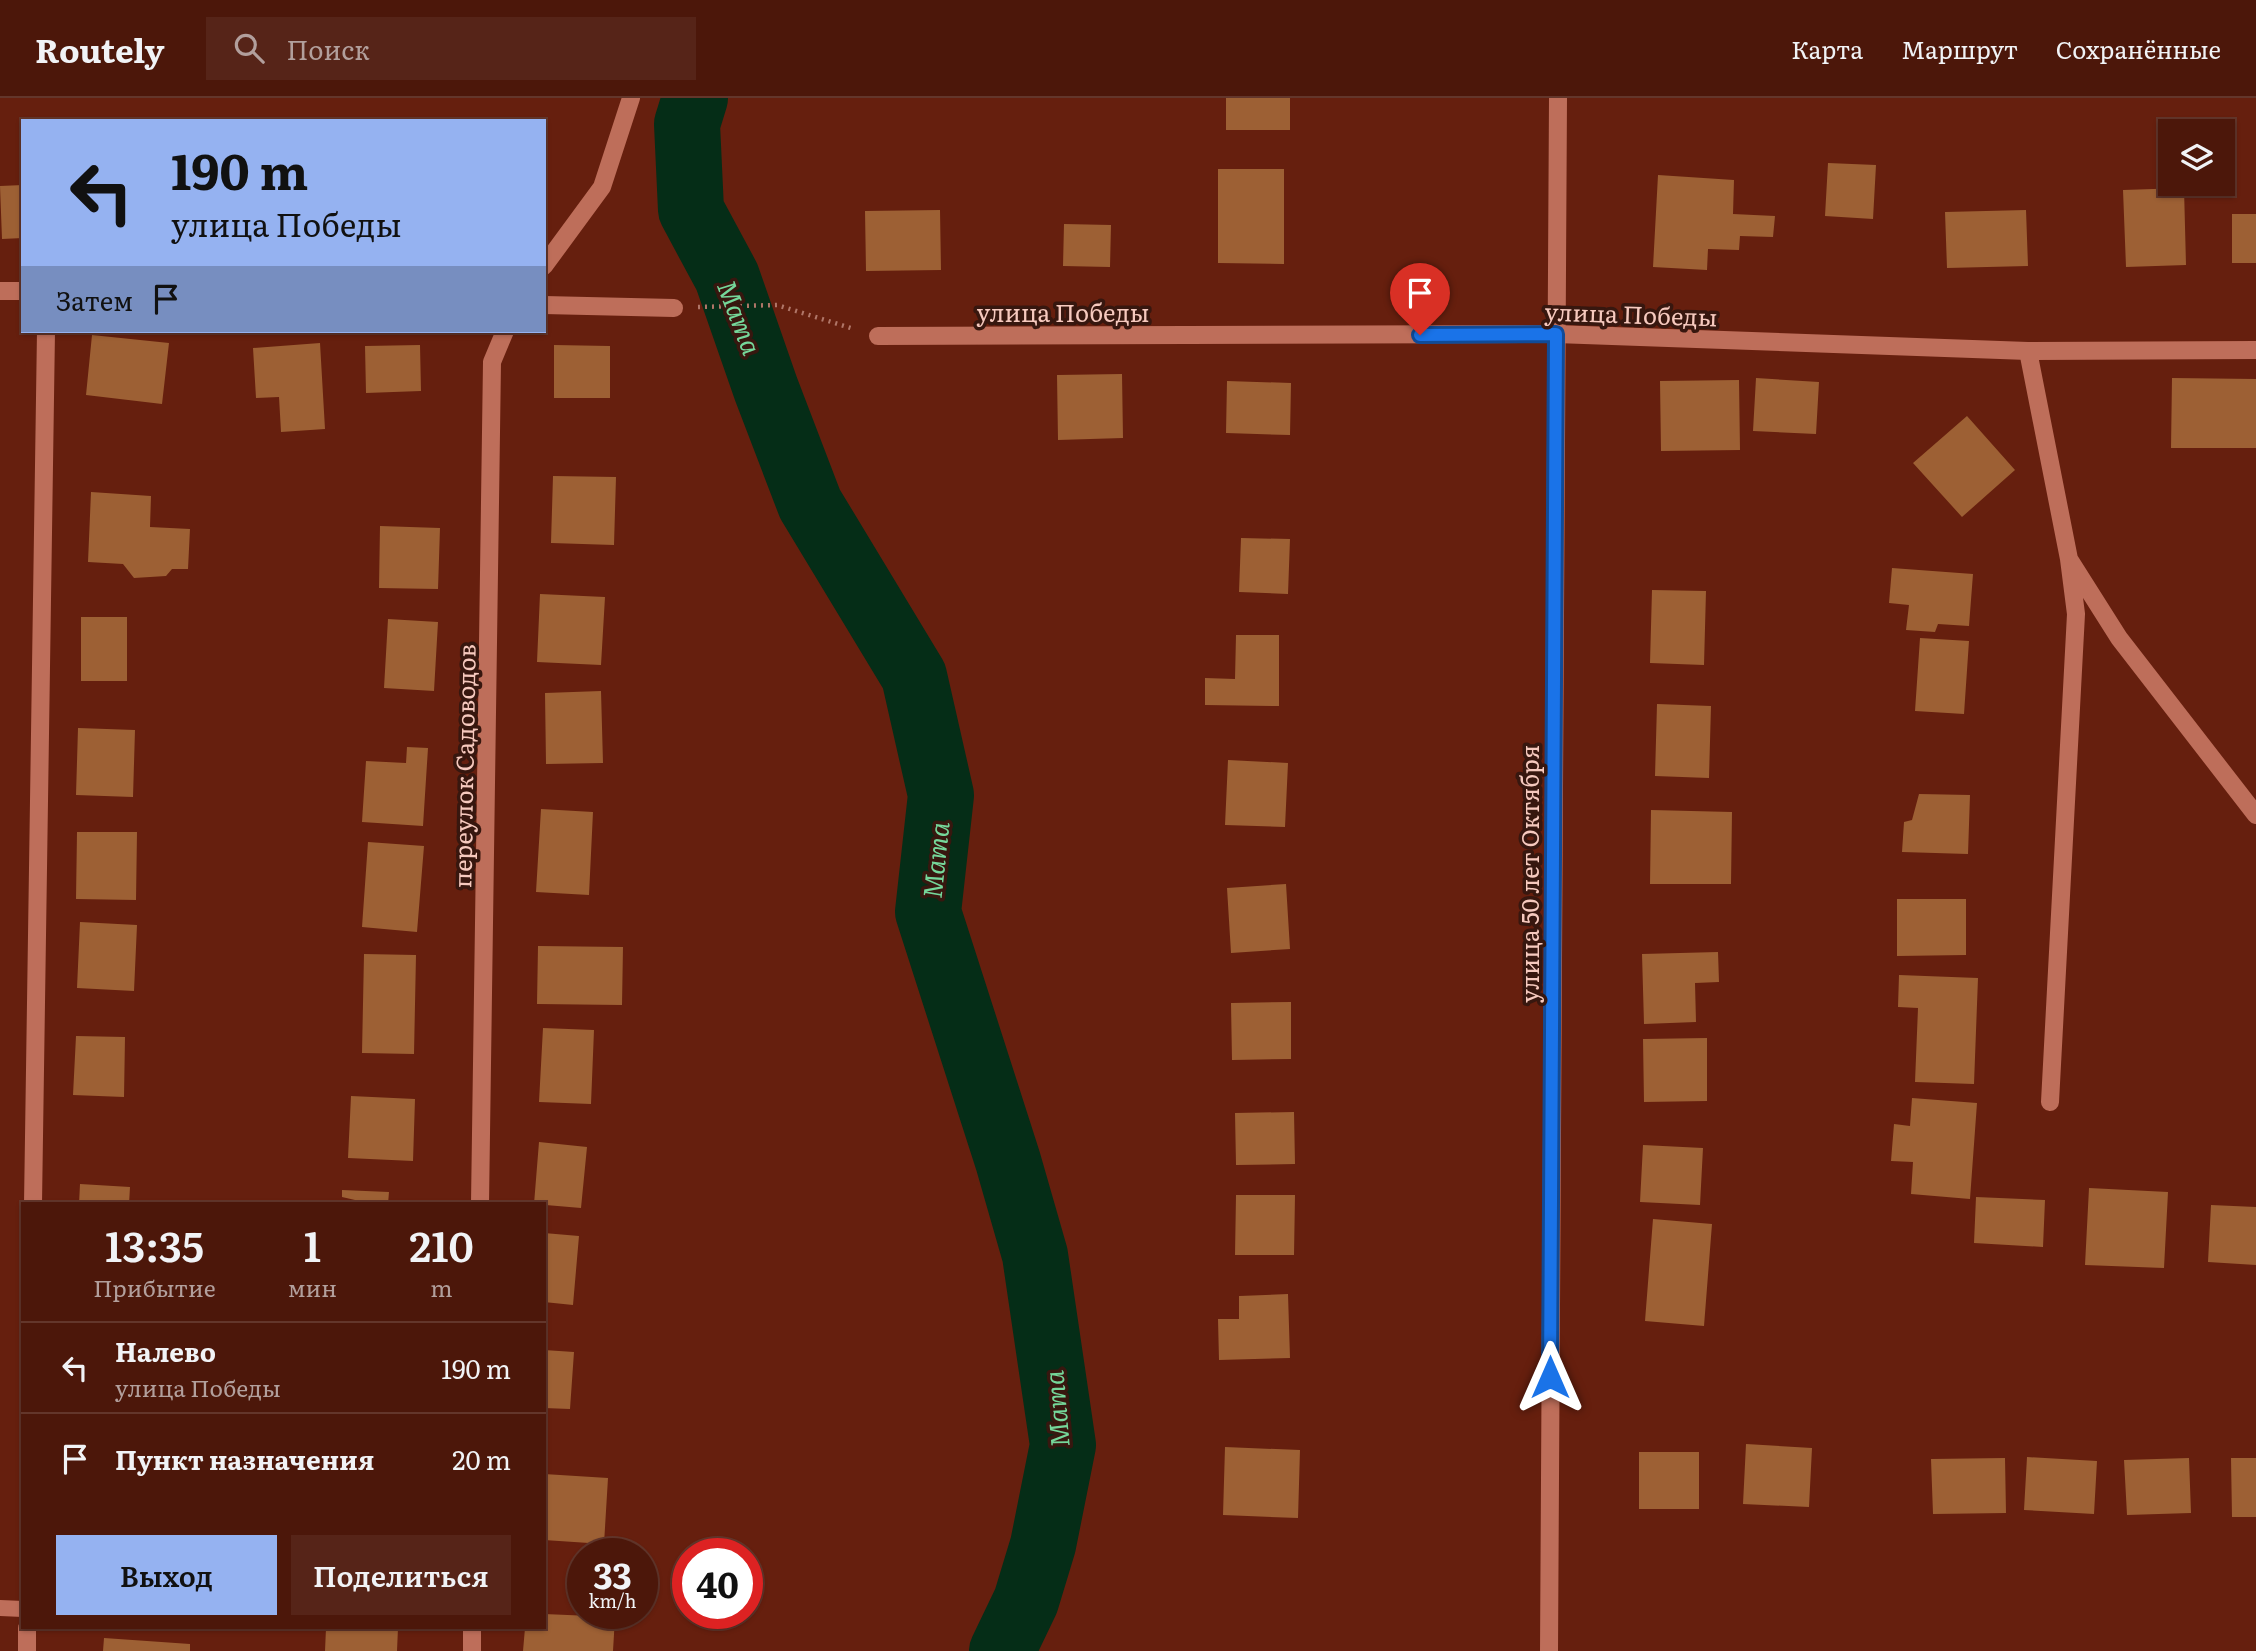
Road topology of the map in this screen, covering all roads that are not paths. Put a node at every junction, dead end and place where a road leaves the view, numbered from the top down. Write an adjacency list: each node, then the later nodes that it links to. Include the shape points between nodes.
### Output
1 (631, 98): 3 (street, via 602,187)
2 (1558, 98): 10 (street, улица 50 лет Октября)
3 (546, 263)
4 (0, 291): 5 (street)
5 (21, 291)
6 (546, 305): 7 (street)
7 (674, 307)
8 (46, 333): 17 (street)
9 (504, 333): 18 (street, переулок Садоводов, via 492,362)
10 (1556, 334): 11 (street, улица Победы); 13 (street, улица Победы); 25 (street, улица 50 лет Октября)
11 (878, 336)
12 (2256, 350): 13 (street, улица Победы)
13 (2028, 351): 14 (street)
14 (2069, 559): 15 (street, via 2119,638); 16 (street, via 2076,614)
15 (2256, 816)
16 (2050, 1102)
17 (33, 1202)
18 (480, 1202)
19 (0, 1608): 20 (lane)
20 (21, 1609)
21 (27, 1629): 23 (street)
22 (472, 1629): 24 (street)
23 (27, 1651)
24 (471, 1651)
25 (1549, 1651)

